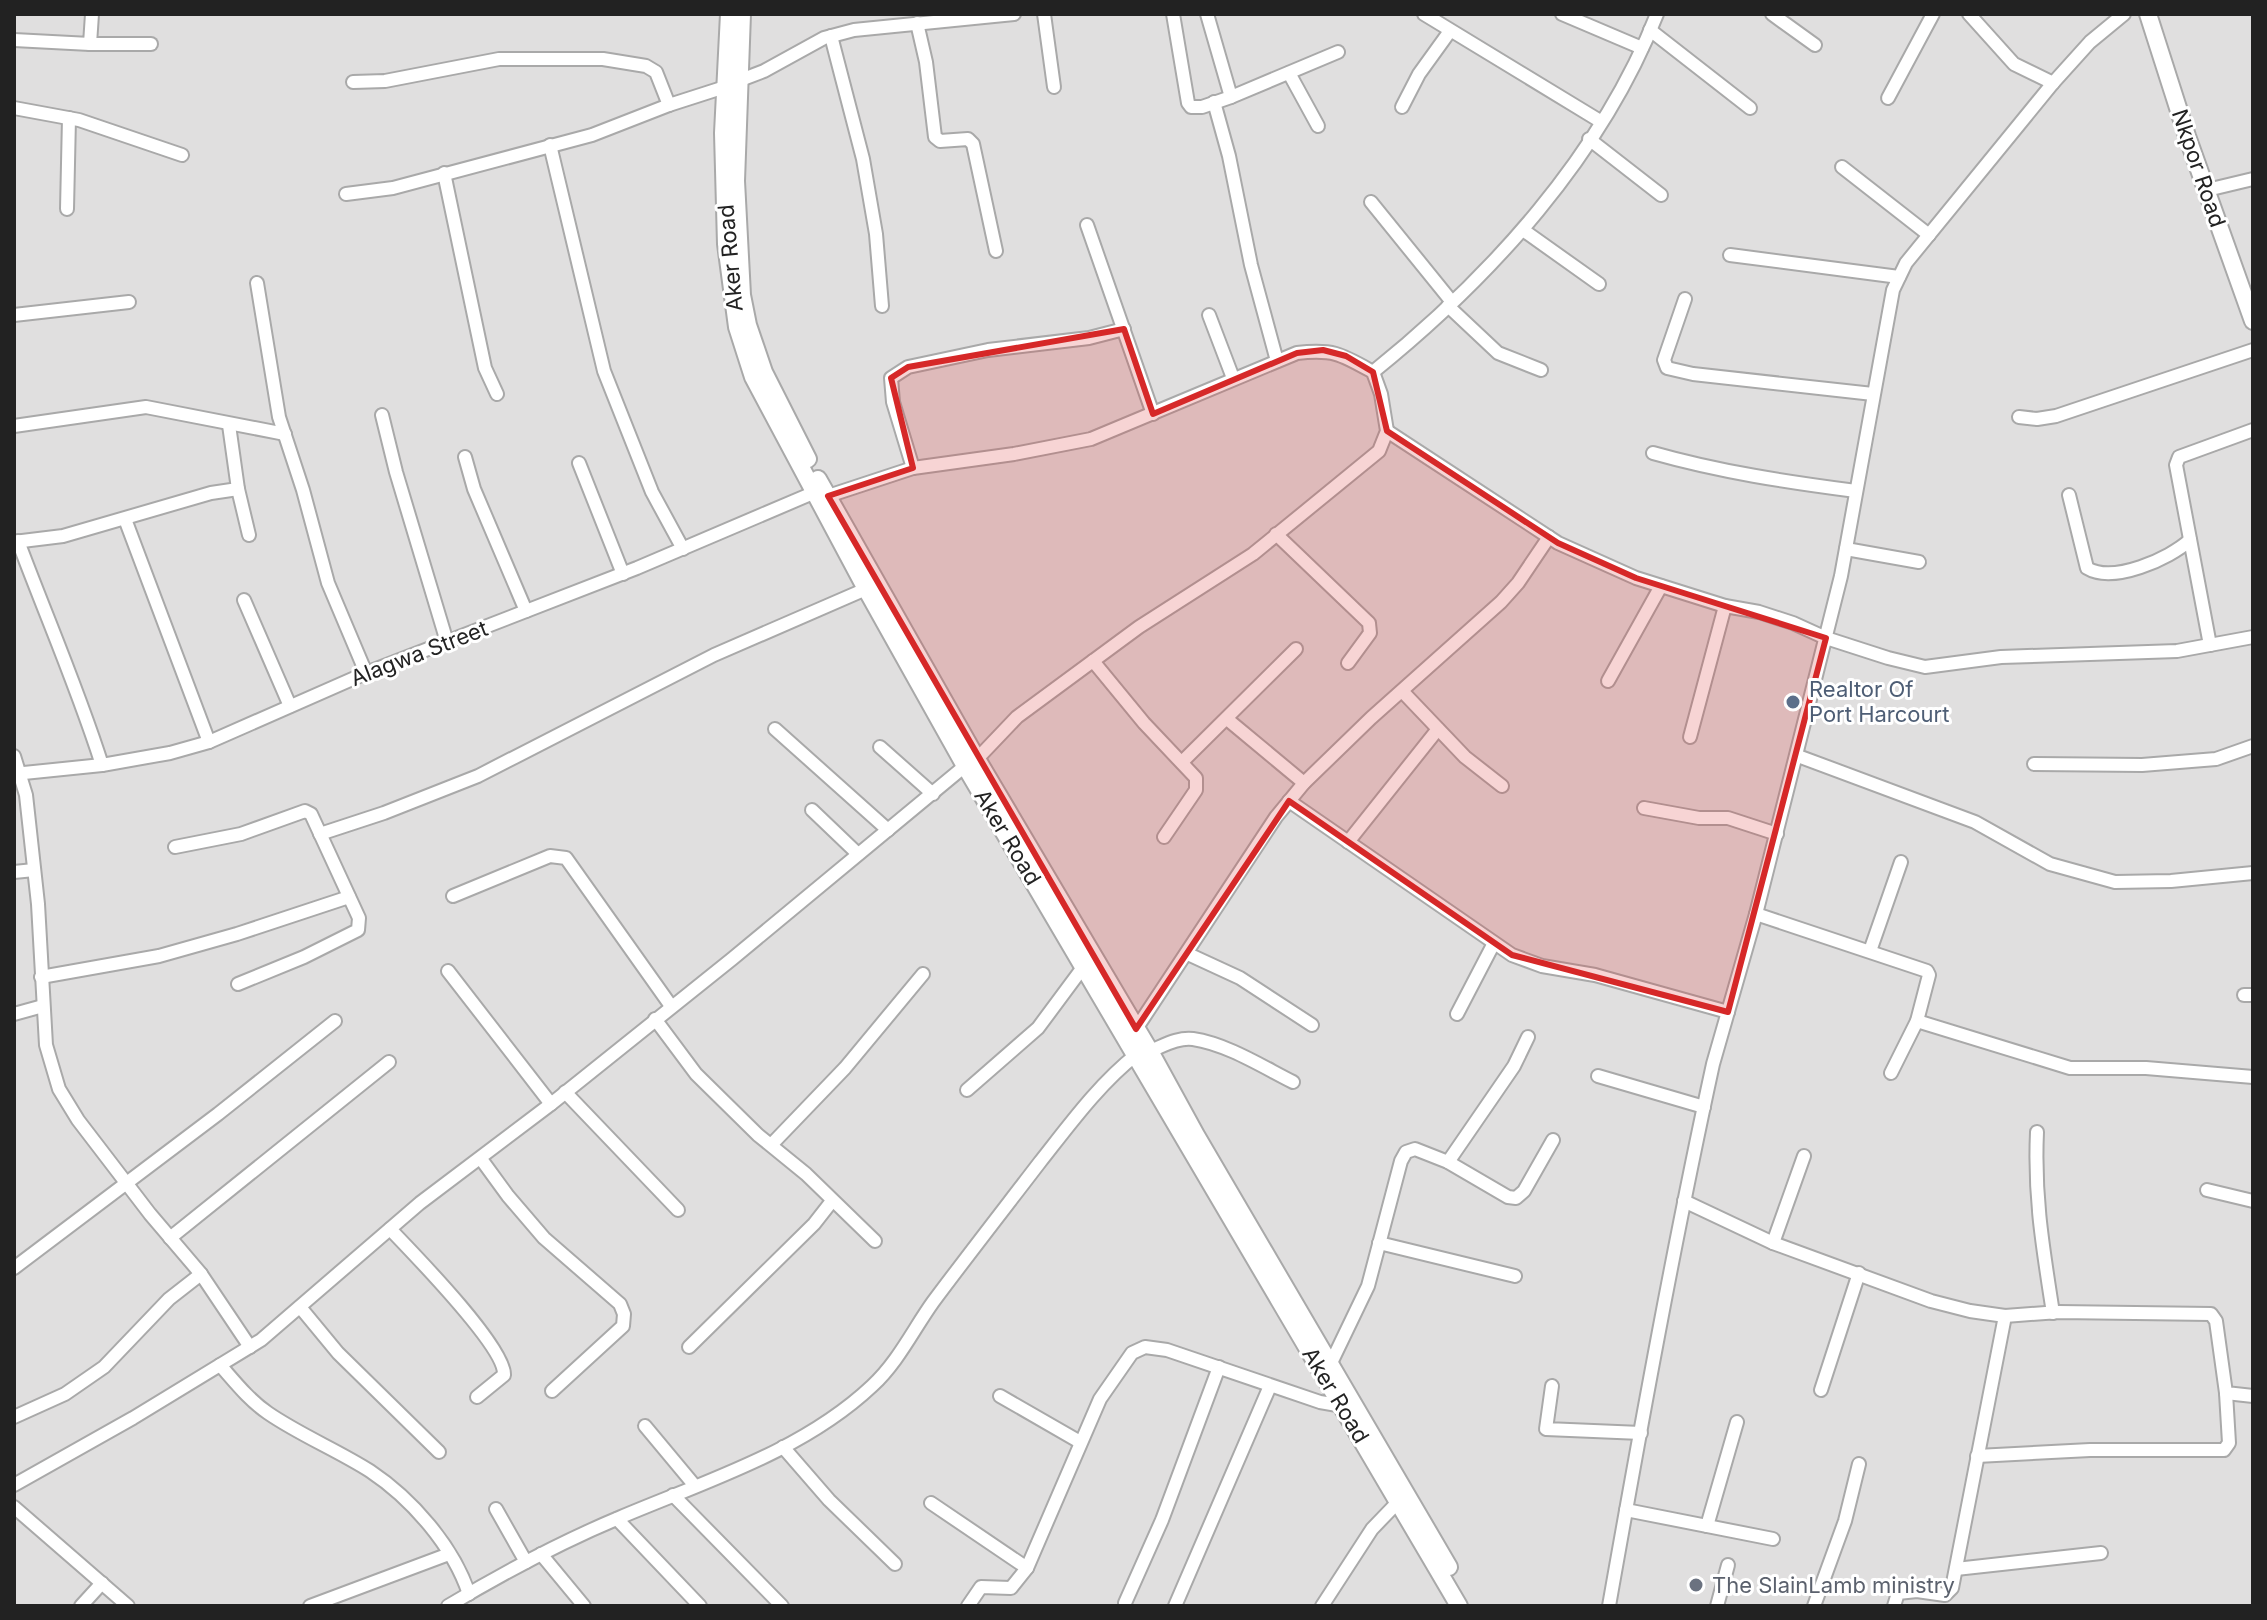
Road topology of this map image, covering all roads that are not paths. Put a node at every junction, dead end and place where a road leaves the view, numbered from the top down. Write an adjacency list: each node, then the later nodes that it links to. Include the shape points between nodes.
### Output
1 (92, 14): 22 (street)
2 (729, 14): 30 (street, Aker Road)
3 (742, 14): 30 (street, Aker Road)
4 (1014, 14): 16 (street)
5 (1044, 14): 31 (street)
6 (1173, 14): 34 (street, via 1188,103 1191,107)
7 (1207, 14): 32 (street)
8 (1424, 14): 19 (street)
9 (1562, 14): 25 (street)
10 (1657, 14): 18 (street)
11 (1772, 14): 24 (street)
12 (1933, 14): 33 (street)
13 (1969, 14): 29 (street, via 2014,64)
14 (2124, 14): 29 (street)
15 (2148, 14): 48 (street, Nkpor Road)
16 (972, 16): 17 (street)
17 (917, 23): 20 (street); 56 (street, via 935,137 968,139 973,144)
18 (1650, 30): 25 (street); 38 (street)
19 (1450, 31): 36 (street); 40 (street)
20 (831, 36): 30 (street); 64 (street, via 863,159)
21 (14, 40): 22 (street)
22 (90, 44): 23 (street)
23 (151, 44)
24 (1815, 45)
25 (1642, 48): 40 (street)
26 (1338, 52): 27 (street)
27 (1289, 73): 32 (street); 41 (street)
28 (353, 82): 35 (street, via 499,59 603,59 656,72)
29 (2053, 83): 55 (street)
30 (732, 84): 35 (street); 90 (street, Aker Road, via 748,325)
31 (1054, 87)
32 (1231, 97): 34 (street)
33 (1888, 98)
34 (1214, 102): 70 (street)
35 (669, 105): 43 (street)
36 (1402, 107)
37 (14, 108): 39 (street)
38 (1750, 108)
39 (69, 118): 44 (street); 52 (street)
40 (1600, 121): 42 (street)
41 (1318, 126)
42 (1589, 139): 50 (street); 54 (street)
43 (550, 145): 46 (street); 98 (street, via 604,371 646,478)
44 (182, 155)
45 (1842, 167): 55 (street)
46 (444, 173): 49 (street); 74 (street, via 485,368)
47 (2253, 179): 48 (street)
48 (2207, 190): 67 (street, Nkpor Road)
49 (346, 194)
50 (1661, 195)
51 (1371, 202): 63 (street)
52 (67, 209)
53 (1087, 225): 68 (street)
54 (1523, 230): 60 (street); 63 (street)
55 (1929, 235): 58 (street)
56 (996, 251)
57 (1730, 255): 58 (street)
58 (1899, 277): 75 (street)
59 (257, 283): 83 (street)
60 (1599, 284)
61 (1685, 299): 75 (street, via 1664,360 1667,368)
62 (129, 302): 65 (street)
63 (1450, 304): 71 (street, via 1498,353); 72 (street)
64 (882, 306)
65 (14, 315)
66 (1209, 315): 73 (street)
67 (2253, 321)
68 (1124, 329): 76 (street); 87 (street, via 988,350 908,367 891,378)
69 (2253, 350): 78 (street, via 2056,416)
70 (1277, 361): 72 (street, Alagwa Street, via 1323,350); 73 (street, Alagwa Street)
71 (1541, 370)
72 (1373, 372): 82 (street)
73 (1233, 378): 76 (street, Alagwa Street)
74 (497, 394)
75 (1873, 394): 89 (street)
76 (1153, 414): 87 (street, Alagwa Street, via 1091,439)
77 (382, 415): 109 (street)
78 (2019, 417)
79 (229, 425): 80 (street, via 146,407); 83 (street); 88 (street)
80 (14, 426)
81 (2253, 430): 96 (street, via 2179,457 2177,479)
82 (1387, 431): 93 (street, via 1379,451); 95 (street)
83 (285, 434): 114 (street, via 328,583)
84 (1653, 453): 89 (street, via 1718,470)
85 (465, 457): 106 (street)
86 (579, 463): 101 (street)
87 (913, 468): 90 (street, Alagwa Street)
88 (238, 489): 92 (street); 94 (street)
89 (1856, 491): 99 (street)
90 (820, 494): 98 (street, Alagwa Street); 103 (street, Aker Road); 127 (street, Aker Road)
91 (2069, 495): 96 (street, via 2087,568 2095,573 2152,563)
92 (125, 519): 97 (street, via 63,536); 122 (street)
93 (1276, 534): 112 (street); 113 (street, via 1369,623 1370,633)
94 (249, 535)
95 (1549, 537): 102 (street); 116 (street, via 1501,602)
96 (2190, 540): 110 (street)
97 (16, 541): 130 (street)
98 (683, 549): 101 (street, Alagwa Street)
99 (1846, 549): 100 (street); 108 (street)
100 (1919, 562)
101 (623, 574): 106 (street, Alagwa Street)
102 (1661, 586): 105 (street); 115 (street)
103 (866, 589): 127 (street, Aker Road); 139 (street, via 714,655 478,776)
104 (244, 600): 117 (street)
105 (1725, 606): 108 (street, via 1759,612); 121 (street)
106 (526, 611): 109 (street, Alagwa Street)
107 (2253, 637): 110 (street)
108 (1826, 638): 110 (street, via 1925,667 2001,657 2138,654); 126 (street)
109 (447, 642): 114 (street, Alagwa Street)
110 (2210, 645)
111 (1296, 649): 118 (street)
112 (1093, 661): 127 (street, via 1017,717); 128 (street)
113 (1348, 663)
114 (366, 673): 117 (street, Alagwa Street)
115 (1608, 681)
116 (1402, 691): 120 (street); 132 (street)
117 (290, 706): 122 (street, Alagwa Street)
118 (1227, 719): 128 (street); 132 (street)
119 (775, 729): 138 (street)
120 (1438, 729): 133 (street); 142 (street)
121 (1690, 737)
122 (209, 742): 130 (street, Alagwa Street)
123 (2253, 746): 129 (street, via 2216,759)
124 (880, 747): 134 (street)
125 (14, 756): 131 (street)
126 (1798, 756): 140 (street); 148 (street, via 1975,822 2050,864 2115,882)
127 (971, 762): 134 (street); 155 (street, Aker Road); 169 (street, Aker Road)
128 (1182, 762): 141 (street, via 1197,785)
129 (2034, 764)
130 (102, 765): 131 (street, Alagwa Street)
131 (17, 774): 146 (street, via 26,795)
132 (1304, 783): 135 (street)
133 (1502, 786)
134 (933, 794): 138 (street)
135 (1289, 801): 142 (street); 154 (street)
136 (1644, 808): 140 (street, via 1728,818)
137 (812, 810): 144 (street)
138 (888, 830): 144 (street)
139 (320, 834): 143 (street, via 305,811 241,834); 150 (street)
140 (1777, 834): 151 (street)
141 (1164, 837)
142 (1348, 842): 152 (street)
143 (175, 847)
144 (858, 854): 161 (street)
145 (1901, 862): 153 (street)
146 (34, 870): 147 (street); 158 (street)
147 (14, 872)
148 (2253, 873)
149 (453, 896): 161 (street, via 550,856 566,858)
150 (349, 897): 158 (street, via 159,956); 159 (street, via 359,918 358,930)
151 (1756, 914): 153 (street); 162 (street)
152 (1494, 943): 162 (street, via 1542,966); 164 (street)
153 (1870, 951): 167 (street, via 1929,973)
154 (1188, 954): 168 (street, via 1240,978); 169 (street)
155 (1084, 966): 171 (street, Aker Road); 177 (street, via 1038,1028)
156 (448, 971): 179 (street)
157 (923, 974): 184 (street, via 845,1068)
158 (41, 977): 160 (street)
159 (238, 984)
160 (43, 1006): 163 (street); 188 (street, via 46,1045 59,1089)
161 (671, 1006): 165 (street)
162 (1728, 1012): 180 (street)
163 (14, 1014)
164 (1457, 1014)
165 (655, 1019): 178 (street); 184 (street, via 696,1074)
166 (335, 1021): 188 (street)
167 (1917, 1021): 173 (street); 175 (street, via 2070,1068)
168 (1312, 1025)
169 (1136, 1029): 171 (street, Aker Road)
170 (1528, 1037): 187 (street)
171 (1144, 1052): 176 (street, via 1192,1039); 181 (street, Aker Road); 225 (street, via 1120,1067 1071,1122 873,1385)
172 (389, 1062): 195 (street)
173 (1891, 1073)
174 (1598, 1076): 180 (street)
175 (2253, 1077)
176 (1293, 1082)
177 (967, 1090)
178 (565, 1092): 179 (street); 193 (street)
179 (551, 1104): 186 (street)
180 (1704, 1107): 191 (street)
181 (1177, 1113): 208 (street, Aker Road); 219 (street, Aker Road)
182 (2037, 1132): 204 (street, via 2038,1221)
183 (1553, 1140): 187 (street, via 1516,1198)
184 (771, 1145): 190 (street)
185 (1804, 1156): 198 (street)
186 (481, 1159): 194 (street); 214 (street, via 544,1238 620,1304 624,1314 623,1326)
187 (1448, 1162): 197 (street, via 1415,1149 1406,1152)
188 (127, 1184): 195 (street); 199 (street)
189 (2207, 1190): 192 (street)
190 (832, 1201): 196 (street); 207 (street)
191 (1684, 1201): 198 (street); 223 (street)
192 (2253, 1201)
193 (678, 1210)
194 (390, 1229): 203 (street); 218 (street, via 450,1292 502,1360 504,1375)
195 (170, 1238): 201 (street)
196 (875, 1241)
197 (1379, 1243): 202 (street); 208 (street, via 1368,1286)
198 (1773, 1243): 200 (street)
199 (14, 1268)
200 (1859, 1273): 205 (street, via 1931,1301); 213 (street)
201 (201, 1274): 206 (street); 220 (street, via 169,1299 104,1367 65,1394)
202 (1515, 1276)
203 (300, 1307): 206 (street); 226 (street, via 338,1353)
204 (2053, 1313): 205 (street); 215 (street, via 2211,1314)
205 (2005, 1316): 227 (street)
206 (250, 1347): 209 (street)
207 (689, 1347)
208 (1331, 1363): 240 (street, Aker Road)
209 (220, 1365): 229 (street); 242 (street, via 269,1414 372,1472 416,1510)
210 (1219, 1367): 211 (street); 224 (street, via 1167,1350 1145,1347 1132,1353 1100,1399); 251 (street)
211 (1270, 1386): 219 (street); 259 (street)
212 (1552, 1386): 223 (street, via 1546,1429)
213 (1821, 1390)
214 (552, 1391)
215 (2226, 1393): 217 (street); 227 (street, via 2229,1443 2224,1450)
216 (1000, 1396): 224 (street)
217 (2253, 1396)
218 (477, 1397)
219 (1343, 1406): 232 (street, Aker Road)
220 (14, 1417)
221 (1737, 1422): 238 (street)
222 (645, 1426): 230 (street)
223 (1641, 1433): 236 (street)
224 (1080, 1442): 247 (street)
225 (783, 1447): 230 (street); 245 (street)
226 (439, 1452)
227 (1977, 1456): 248 (street)
228 (1859, 1464): 265 (street)
229 (14, 1485)
230 (695, 1486): 231 (street)
231 (673, 1495): 237 (street); 257 (street)
232 (1398, 1502): 240 (street, Aker Road); 260 (street, via 1372,1529)
233 (931, 1503): 247 (street)
234 (14, 1507): 249 (street)
235 (496, 1509): 244 (street)
236 (1626, 1510): 238 (street); 263 (street)
237 (617, 1519): 243 (street); 256 (street)
238 (1707, 1526): 239 (street)
239 (1773, 1539)
240 (1434, 1552): 261 (street, Aker Road); 262 (street, Aker Road)
241 (2101, 1553): 248 (street)
242 (449, 1554): 250 (street, via 460,1569); 254 (street)
243 (541, 1554): 244 (street); 255 (street)
244 (526, 1562): 250 (street)
245 (895, 1564)
246 (1728, 1565): 264 (street)
247 (1027, 1568): 258 (street, via 1011,1588 981,1587)
248 (1956, 1569): 266 (street, via 1945,1595 1898,1593)
249 (102, 1583): 252 (street); 253 (street)
250 (460, 1601)
251 (1125, 1603)
252 (81, 1606)
253 (128, 1606)
254 (310, 1606)
255 (584, 1606)
256 (700, 1606)
257 (782, 1606)
258 (968, 1606)
259 (1175, 1606)
260 (1322, 1606)
261 (1459, 1606)
262 (1472, 1606)
263 (1609, 1606)
264 (1717, 1606)
265 (1814, 1606)
266 (1894, 1606)

